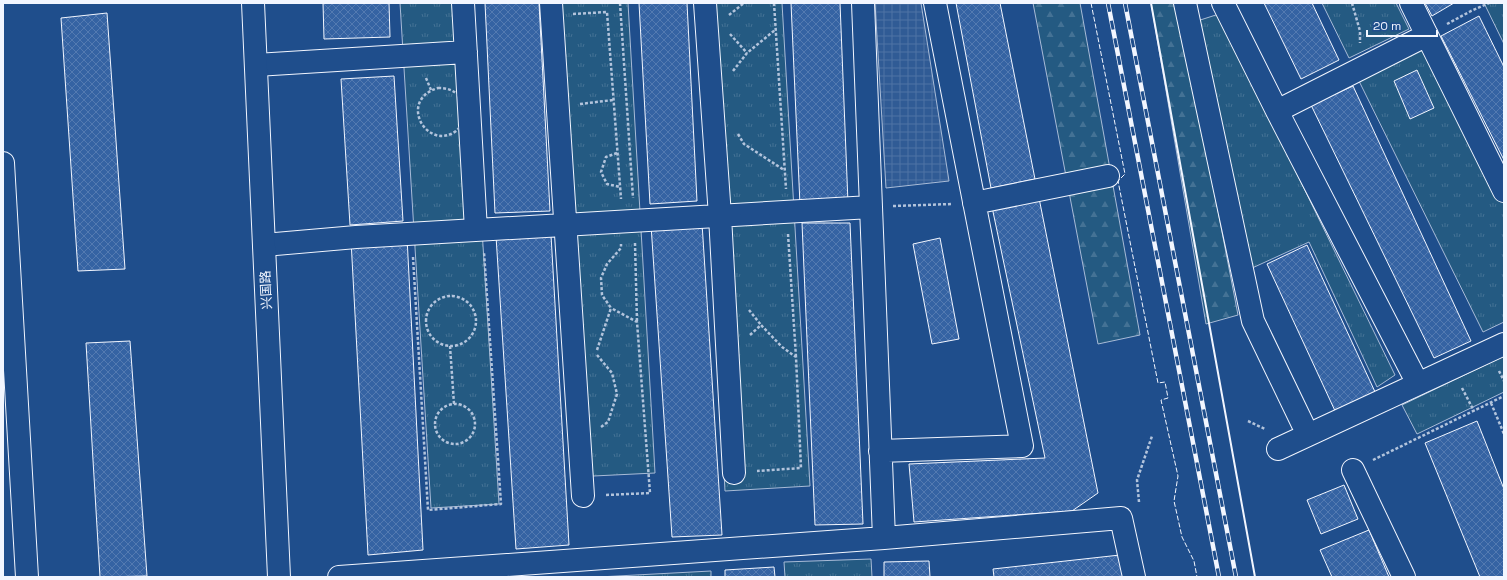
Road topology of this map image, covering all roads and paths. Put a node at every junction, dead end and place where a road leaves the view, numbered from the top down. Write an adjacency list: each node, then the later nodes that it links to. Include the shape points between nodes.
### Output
1 (253, 3): 17 (street, 兴国路)
2 (463, 3): 16 (street)
3 (620, 3): 35 (path)
4 (705, 3): 34 (street)
5 (774, 3): 14 (path)
6 (863, 3): 32 (street)
7 (935, 3): 31 (street)
8 (1185, 3): 52 (street, via 1253,321)
9 (1223, 3): 23 (street)
10 (1352, 3): 18 (path, via 1360,31)
11 (1411, 3): 15 (street)
12 (1489, 3): 15 (path)
13 (551, 9): 20 (path, via 607,12); 36 (street)
14 (776, 30): 19 (path, via 747,53); 27 (path)
15 (1427, 35): 18 (street); 30 (street)
16 (466, 52): 17 (street); 22 (street)
17 (256, 65): 39 (street, 兴国路)
18 (1358, 70): 23 (street)
19 (730, 74)
20 (613, 100): 21 (path); 25 (path)
21 (580, 104)
22 (469, 110): 22 (path, via 456,131 441,136 426,130 418,117 420,101 431,90 438,88 454,91); 37 (street)
23 (1277, 111): 47 (street)
24 (737, 133): 27 (path, via 744,144)
25 (617, 153): 29 (path); 29 (path, via 606,157 601,172 607,184)
26 (3, 163): 41 (street)
27 (784, 170): 33 (path)
28 (1108, 176): 31 (street)
29 (620, 187): 35 (path)
30 (1504, 191)
31 (974, 203): 32 (path); 56 (street, via 1022,446)
32 (871, 207): 33 (street); 56 (street)
33 (787, 212): 34 (street); 46 (path)
34 (720, 216): 35 (street); 45 (street)
35 (629, 221): 36 (street); 40 (path, via 621,248 607,264 601,278 602,295); 42 (path)
36 (566, 225): 37 (street); 54 (street)
37 (479, 230): 38 (street); 38 (path, via 501,504 428,510)
38 (411, 234): 39 (street)
39 (264, 245): 63 (street, 兴国路)
40 (611, 308): 42 (path); 54 (path, via 596,354 612,373 617,394 608,422)
41 (7, 312): 62 (street)
42 (637, 322): 59 (path, via 650,493)
43 (1504, 344): 47 (street)
44 (450, 346): 44 (path, via 432,337 427,330 426,314 436,300 451,296 463,299 472,307 476,315 476,324 474,332 462,344); 50 (path)
45 (728, 356): 46 (path, via 761,325 782,347); 58 (street)
46 (796, 357): 58 (path, via 801,468)
47 (1418, 384): 52 (street)
48 (1504, 396): 49 (path)
49 (1491, 403): 51 (path); 57 (path)
50 (454, 404): 50 (path, via 466,407 476,424 471,436 461,444 448,443 442,439 436,427 438,414 447,406)
51 (1504, 434)
52 (1308, 435): 55 (street)
53 (1152, 436): 60 (path, via 1137,480 1139,511)
54 (580, 443): 59 (street)
55 (1278, 449)
56 (880, 451): 61 (street)
57 (1353, 470): 66 (street)
58 (734, 473)
59 (583, 496)
60 (1121, 518): 61 (street); 65 (street)
61 (884, 538): 64 (street)
62 (27, 577)
63 (279, 577)
64 (338, 577)
65 (1134, 577)
66 (1404, 577)

